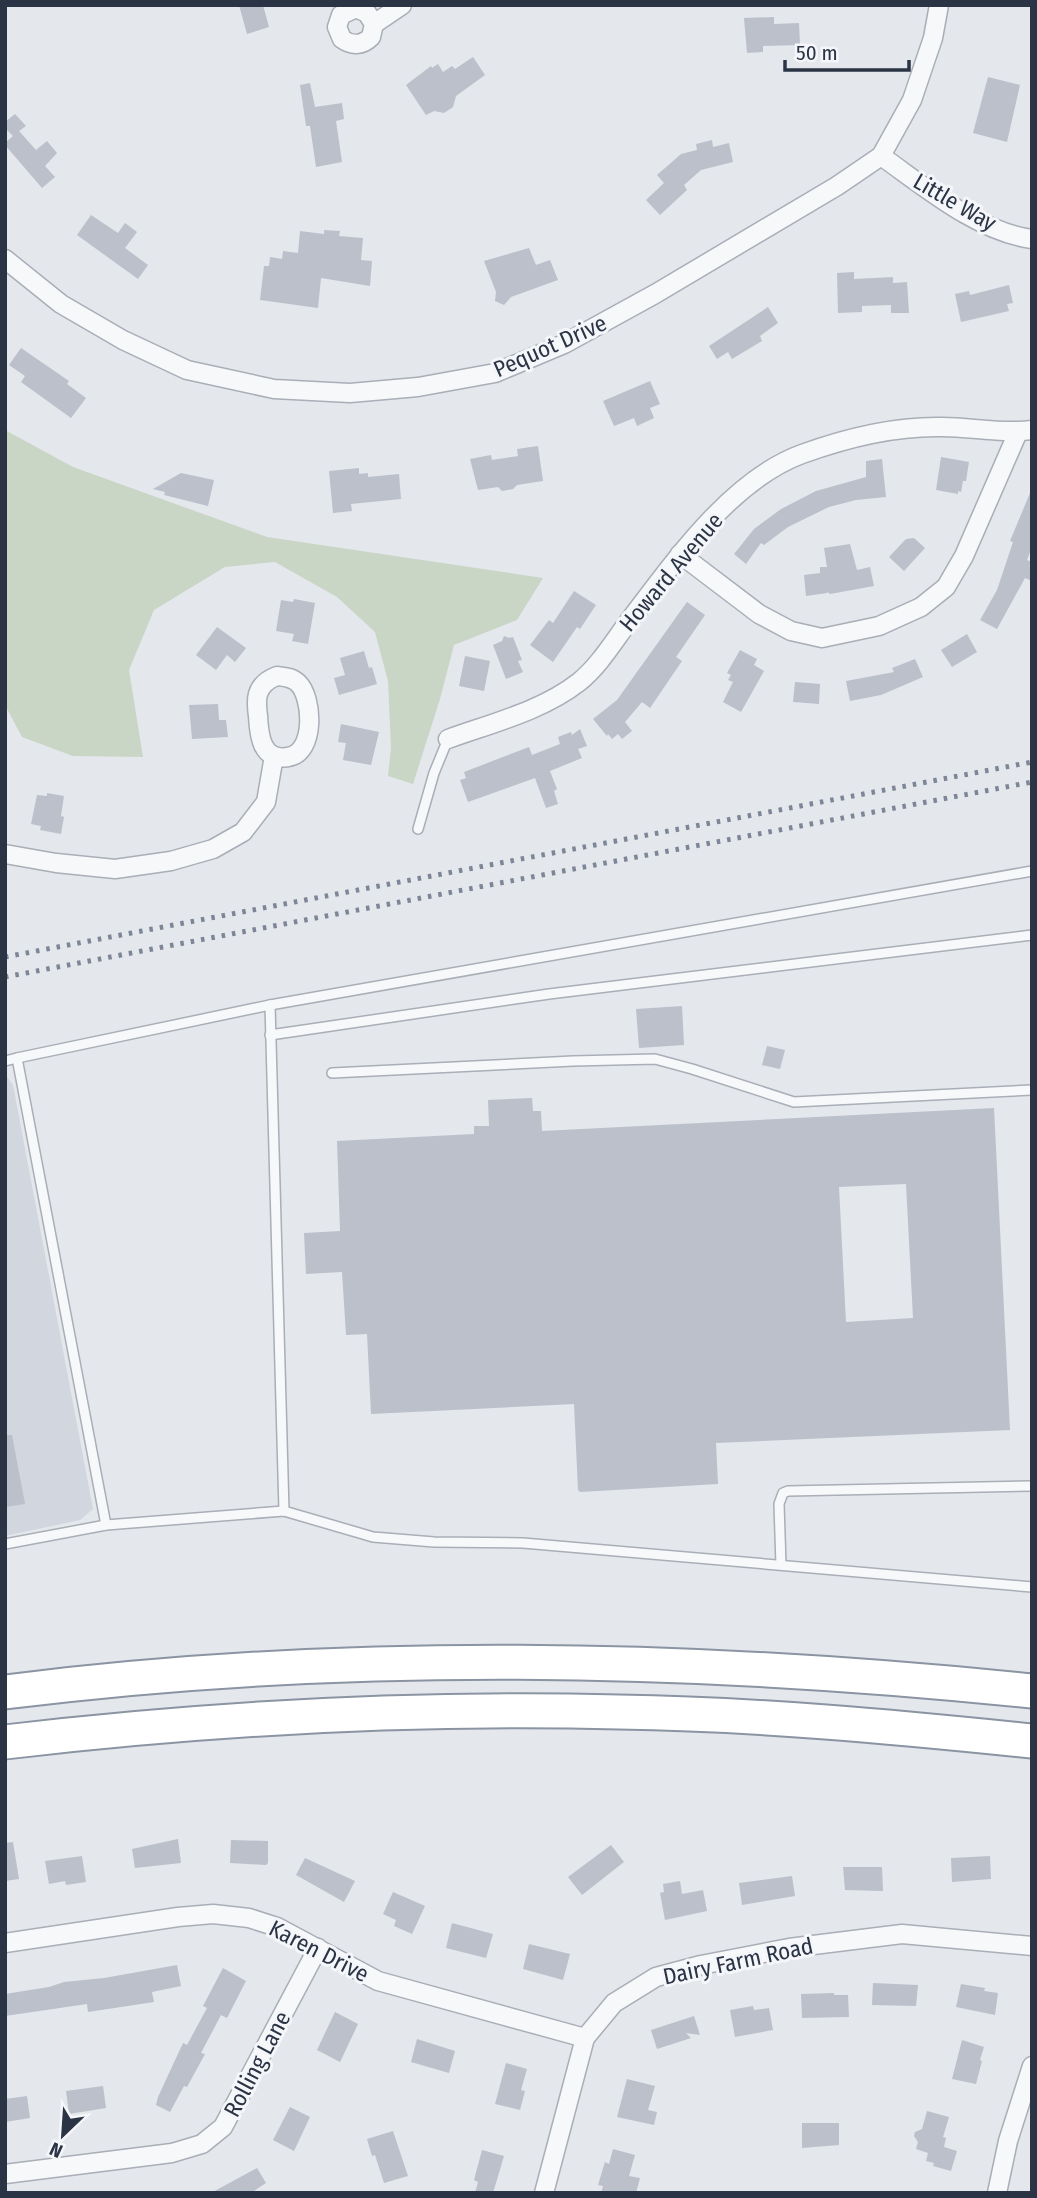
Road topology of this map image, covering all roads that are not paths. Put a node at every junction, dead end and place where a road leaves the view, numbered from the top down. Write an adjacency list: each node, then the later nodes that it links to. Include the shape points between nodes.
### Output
1 (402, 5): 3 (street)
2 (939, 5): 4 (street, Pequot Drive, via 912,100)
3 (374, 24)
4 (881, 156): 5 (street, Little Way, via 984,223); 6 (street, Pequot Drive, via 837,187 564,344 495,373 418,387 350,393 274,388 187,370 61,304)
5 (1032, 239)
6 (5, 258)
7 (1025, 431): 8 (street, Howard Avenue, via 940,427 883,432 801,454 748,483); 8 (street, via 946,587 921,607 879,626 822,638 791,631 759,614)
8 (680, 554): 9 (street, Howard Avenue, via 580,681 544,704)
9 (448, 739): 11 (lane)
10 (274, 756): 10 (street, via 293,756 304,748 309,732 304,690 289,677 270,679 258,694 260,739); 12 (street, via 266,802 243,832 213,849 171,862 115,869)
11 (418, 829)
12 (5, 854)
13 (1032, 871): 15 (lane)
14 (1032, 934): 16 (lane, via 549,994)
15 (270, 1005): 16 (lane); 17 (lane)
16 (270, 1035): 22 (lane)
17 (17, 1058): 18 (lane); 23 (lane)
18 (5, 1060)
19 (332, 1073): 20 (lane, via 655,1059 794,1102)
20 (1032, 1090)
21 (1032, 1486): 25 (lane, via 788,1491 779,1504)
22 (284, 1511): 23 (lane); 25 (lane, via 373,1537)
23 (106, 1525): 24 (lane)
24 (5, 1544)
25 (781, 1565): 26 (lane)
26 (1032, 1587)
27 (1032, 1691): 28 (highway, via 739,1667 489,1661 251,1670)
28 (5, 1692)
29 (1032, 1741): 30 (highway, via 736,1716 500,1711 263,1718)
30 (5, 1742)
31 (5, 1943): 33 (street, Karen Drive, via 213,1914 277,1927)
32 (1032, 1946): 34 (street, Dairy Farm Road, via 902,1934 701,1965 656,1977 614,2003)
33 (317, 1948): 34 (street, Karen Drive, via 378,1981); 36 (street, Rolling Lane, via 223,2127 202,2144 172,2153)
34 (585, 2038): 37 (street, Dairy Farm Road)
35 (1032, 2066): 38 (street)
36 (5, 2174)
37 (544, 2193)
38 (997, 2193)

